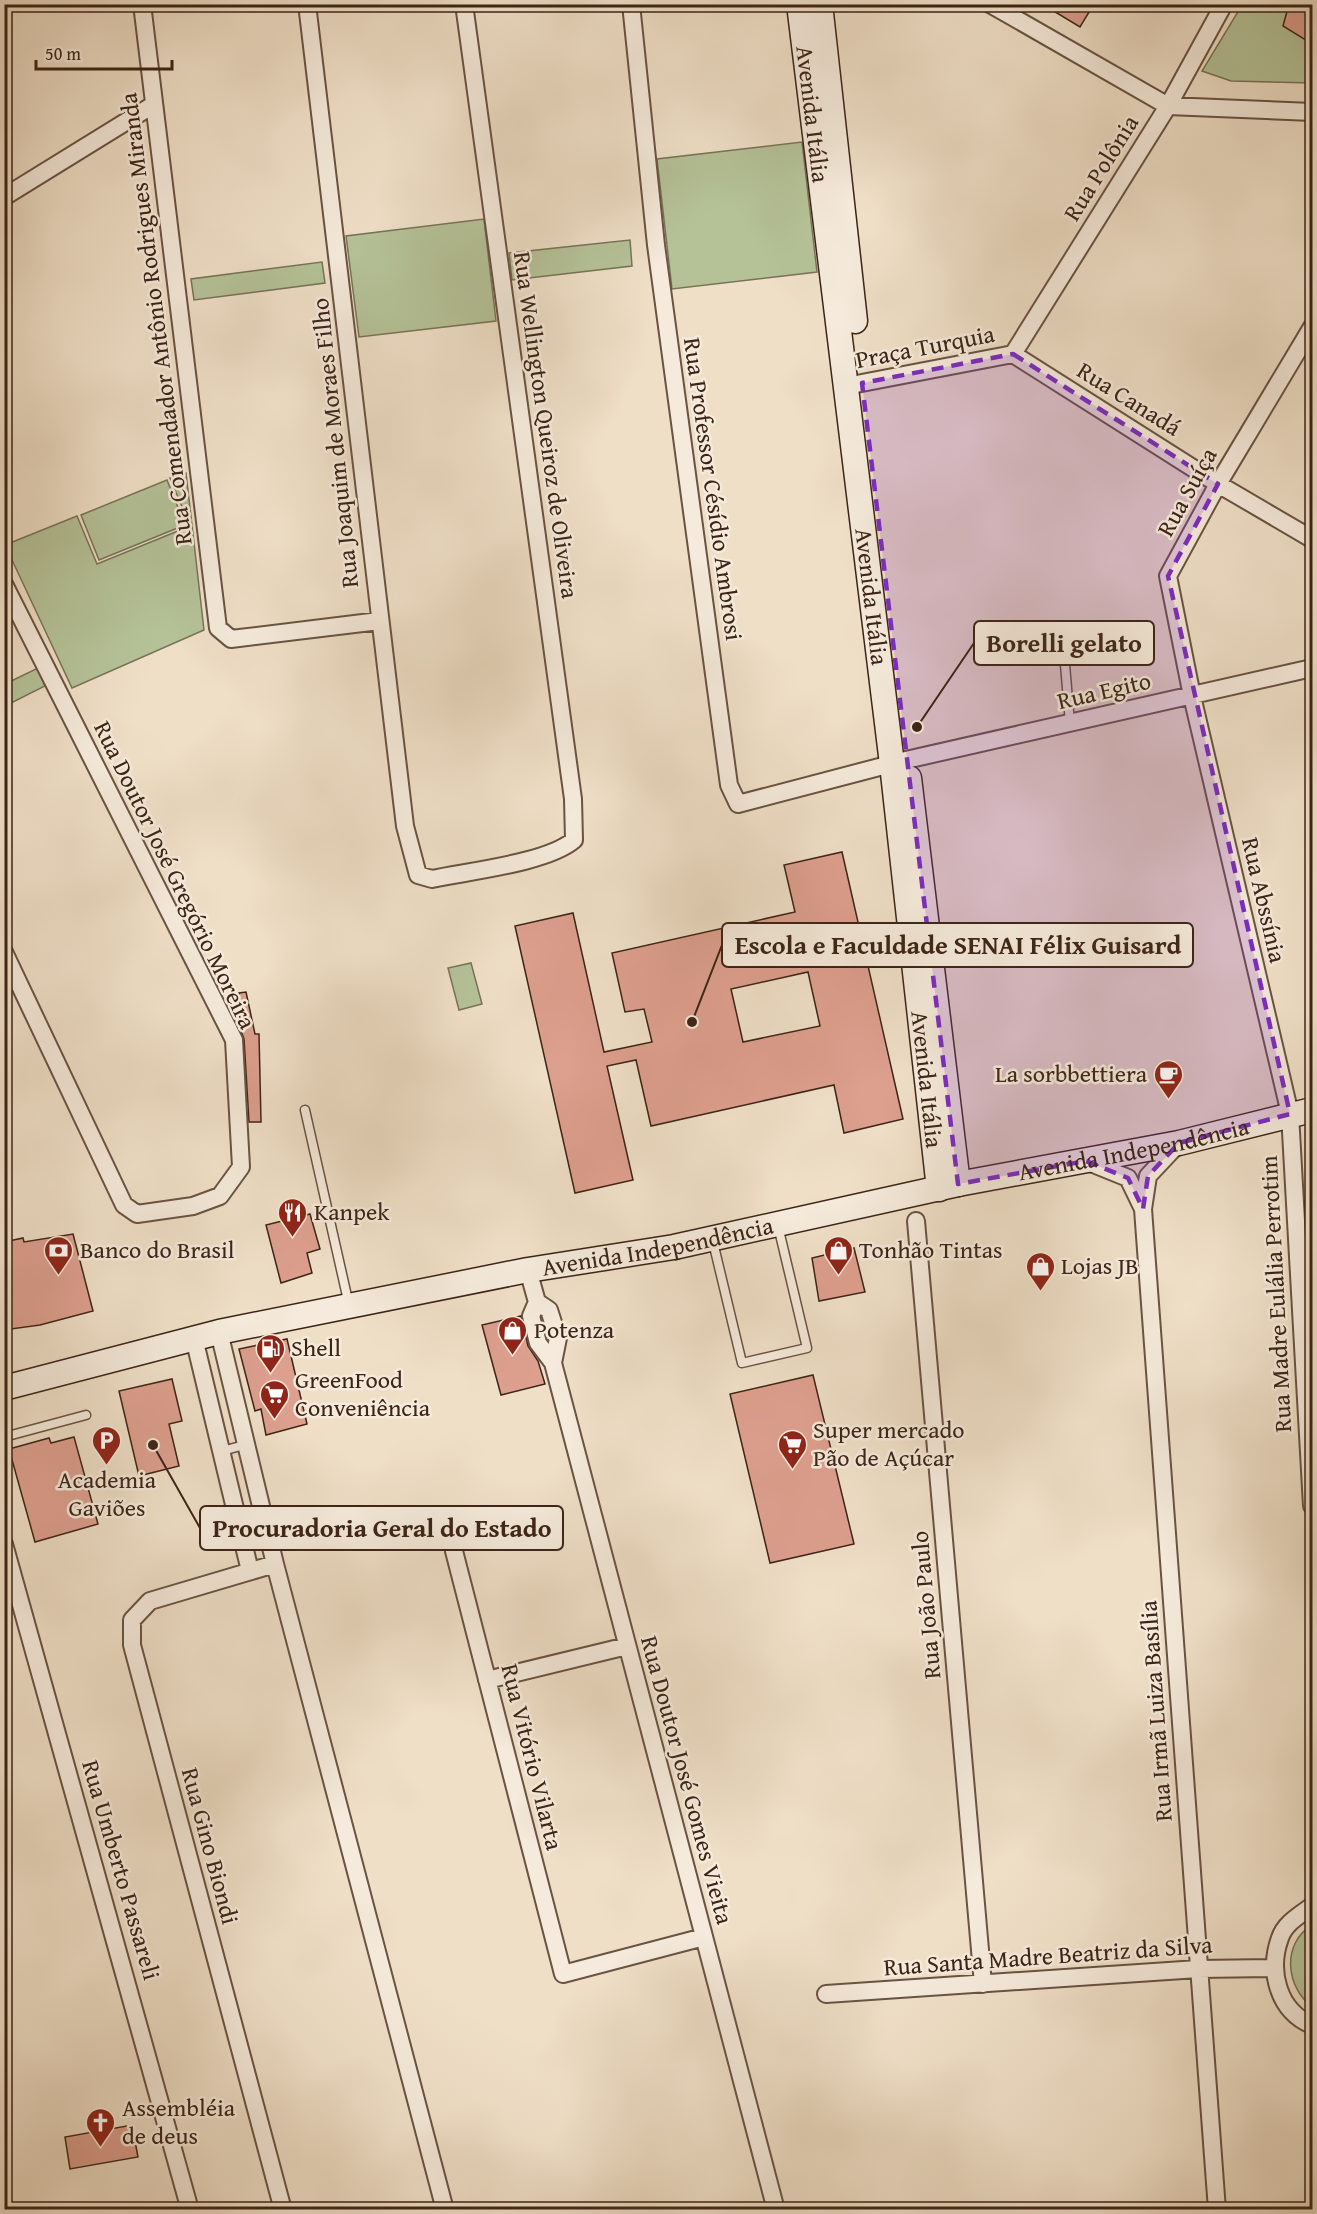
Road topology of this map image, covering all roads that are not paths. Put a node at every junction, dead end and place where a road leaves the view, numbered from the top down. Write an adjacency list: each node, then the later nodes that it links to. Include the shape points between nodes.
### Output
1 (142, 4): 9 (street, Rua Comendador Antônio Rodrigues Miranda)
2 (307, 4): 19 (street, Rua Joaquim de Moraes Filho)
3 (464, 4): 25 (street, Rua Wellington Queiroz de Oliveira, via 573,799 574,840 565,848 535,858 432,879)
4 (631, 4): 24 (street, Rua Professor Césídio Ambrosi, via 656,245 729,785 738,804)
5 (799, 4): 15 (main road, Avenida Itália)
6 (820, 4): 15 (main road, Avenida Itália)
7 (990, 4): 10 (street)
8 (1224, 4): 10 (street, Rua Polônia)
9 (153, 105): 12 (street); 19 (street, Rua Comendador Antônio Rodrigues Miranda, via 218,628 231,639)
10 (1168, 106): 11 (street); 14 (street, Rua Polônia)
11 (1312, 112)
12 (4, 197)
13 (1312, 327): 16 (street, Rua Suíça)
14 (1013, 354): 15 (street, Praça Turquia); 16 (street, Rua Canadá)
15 (854, 385): 24 (main road, Avenida Itália)
16 (1218, 484): 17 (street, Rua Canadá); 22 (street, Rua Suíça, via 1168,576)
17 (1312, 539)
18 (4, 584): 26 (street, Rua Doutor José Gregório Moreira, via 234,1040 241,1167 220,1196 193,1206 137,1214 124,1205)
19 (380, 621): 25 (street, Rua Joaquim de Moraes Filho, via 405,826)
20 (1064, 653): 23 (lane)
21 (1312, 668): 22 (street, Rua Egito)
22 (1192, 696): 23 (street, Rua Egito); 28 (street, Rua Abssínia)
23 (1070, 723): 24 (street, Rua Egito)
24 (899, 762): 31 (main road, Avenida Itália, via 915,820 945,1085)
25 (418, 875)
26 (4, 952)
27 (305, 1110): 37 (lane)
28 (1301, 1112): 29 (main road, Avenida Independência); 45 (street, Rua Madre Eulália Perrotim)
29 (1179, 1143): 30 (main road, Avenida Independência); 32 (street, Rua Irmã Luiza Basília, via 1148,1176)
30 (1086, 1161): 31 (main road, Avenida Independência); 32 (street, Rua Irmã Luiza Basília, via 1128,1178)
31 (949, 1186): 34 (main road, Avenida Independência)
32 (1143, 1209): 55 (street, Rua Irmã Luiza Basília)
33 (916, 1221): 56 (street, Rua João Paulo)
34 (777, 1224): 35 (main road, Avenida Independência); 35 (lane, via 807,1348 742,1363)
35 (712, 1238): 36 (main road, Avenida Independência)
36 (528, 1270): 37 (main road, Avenida Independência); 50 (street, Rua Doutor José Gomes Vieita, via 537,1302 531,1316 533,1325 538,1343 553,1363)
37 (349, 1306): 38 (main road, Avenida Independência)
38 (219, 1332): 39 (main road, Avenida Independência); 43 (street)
39 (194, 1338): 40 (main road, Avenida Independência); 44 (street)
40 (4, 1388)
41 (86, 1415): 42 (lane)
42 (4, 1437)
43 (248, 1444): 44 (lane); 48 (street)
44 (222, 1451): 49 (street)
45 (1312, 1506)
46 (6, 1551): 59 (street, Rua Umberto Passareli)
47 (454, 1551): 51 (street, Rua Vitório Vilarta)
48 (275, 1564): 49 (street, Rua Gino Biondi); 61 (street)
49 (250, 1571): 60 (street, Rua Gino Biondi, via 150,1601 132,1620 132,1645)
50 (627, 1646): 51 (street); 53 (street, Rua Doutor José Gomes Vieita)
51 (487, 1680): 53 (street, Rua Vitório Vilarta, via 563,1974)
52 (1312, 1906): 54 (street, via 1292,1920 1280,1937)
53 (704, 1937): 62 (street, Rua Doutor José Gomes Vieita)
54 (1274, 1968): 55 (street, Rua Santa Madre Beatriz da Silva); 58 (street, via 1285,2002)
55 (1198, 1969): 56 (street, Rua Santa Madre Beatriz da Silva); 63 (street, Rua Irmã Luiza Basília)
56 (983, 1984): 57 (street, Rua Santa Madre Beatriz da Silva)
57 (826, 1994)
58 (1312, 2025)
59 (190, 2210)
60 (282, 2210)
61 (445, 2210)
62 (776, 2210)
63 (1217, 2210)

